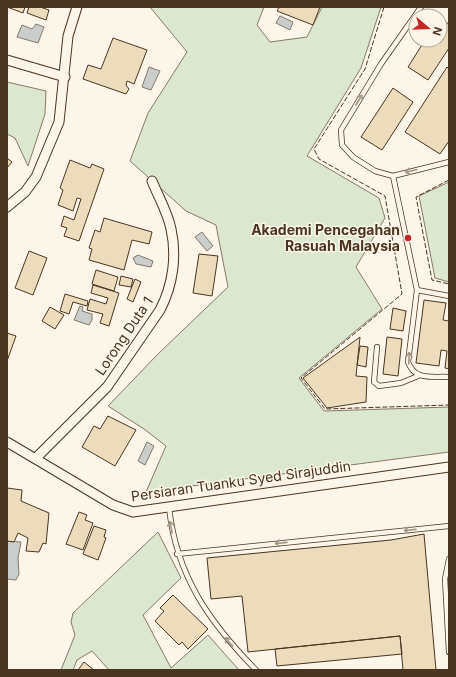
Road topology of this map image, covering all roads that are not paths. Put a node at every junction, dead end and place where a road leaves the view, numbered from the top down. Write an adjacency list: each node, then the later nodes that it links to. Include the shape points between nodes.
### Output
1 (77, 7): 4 (street, via 68,36)
2 (421, 7): 6 (lane, one-way to 2, via 376,171 352,157 342,145 341,130 381,64)
3 (7, 60): 4 (street)
4 (65, 77): 8 (street, via 59,122 46,155 36,177 25,192)
5 (449, 162): 6 (lane, one-way to 6)
6 (393, 176): 9 (lane)
7 (152, 181): 15 (street, Lorong Duta 1, via 171,228 174,252 167,297 107,387)
8 (7, 207)
9 (418, 290): 10 (lane); 12 (lane, one-way to 9, via 411,370 408,362)
10 (449, 296)
11 (377, 347): 12 (lane, via 374,382 379,386 402,383)
12 (418, 376): 13 (lane)
13 (449, 377)
14 (7, 442): 15 (street, Persiaran Tuanku Syed Sirajuddin)
15 (36, 458): 17 (street, Persiaran Tuanku Syed Sirajuddin, via 124,510 133,512)
16 (449, 467): 17 (street, Persiaran Tuanku Syed Sirajuddin)
17 (169, 507): 19 (lane, one-way to 17)
18 (449, 526): 19 (lane, one-way to 19)
19 (177, 554): 22 (lane, one-way to 19, via 222,634 208,614)
20 (449, 560): 21 (lane, via 444,578)
21 (449, 652)
22 (256, 670)

